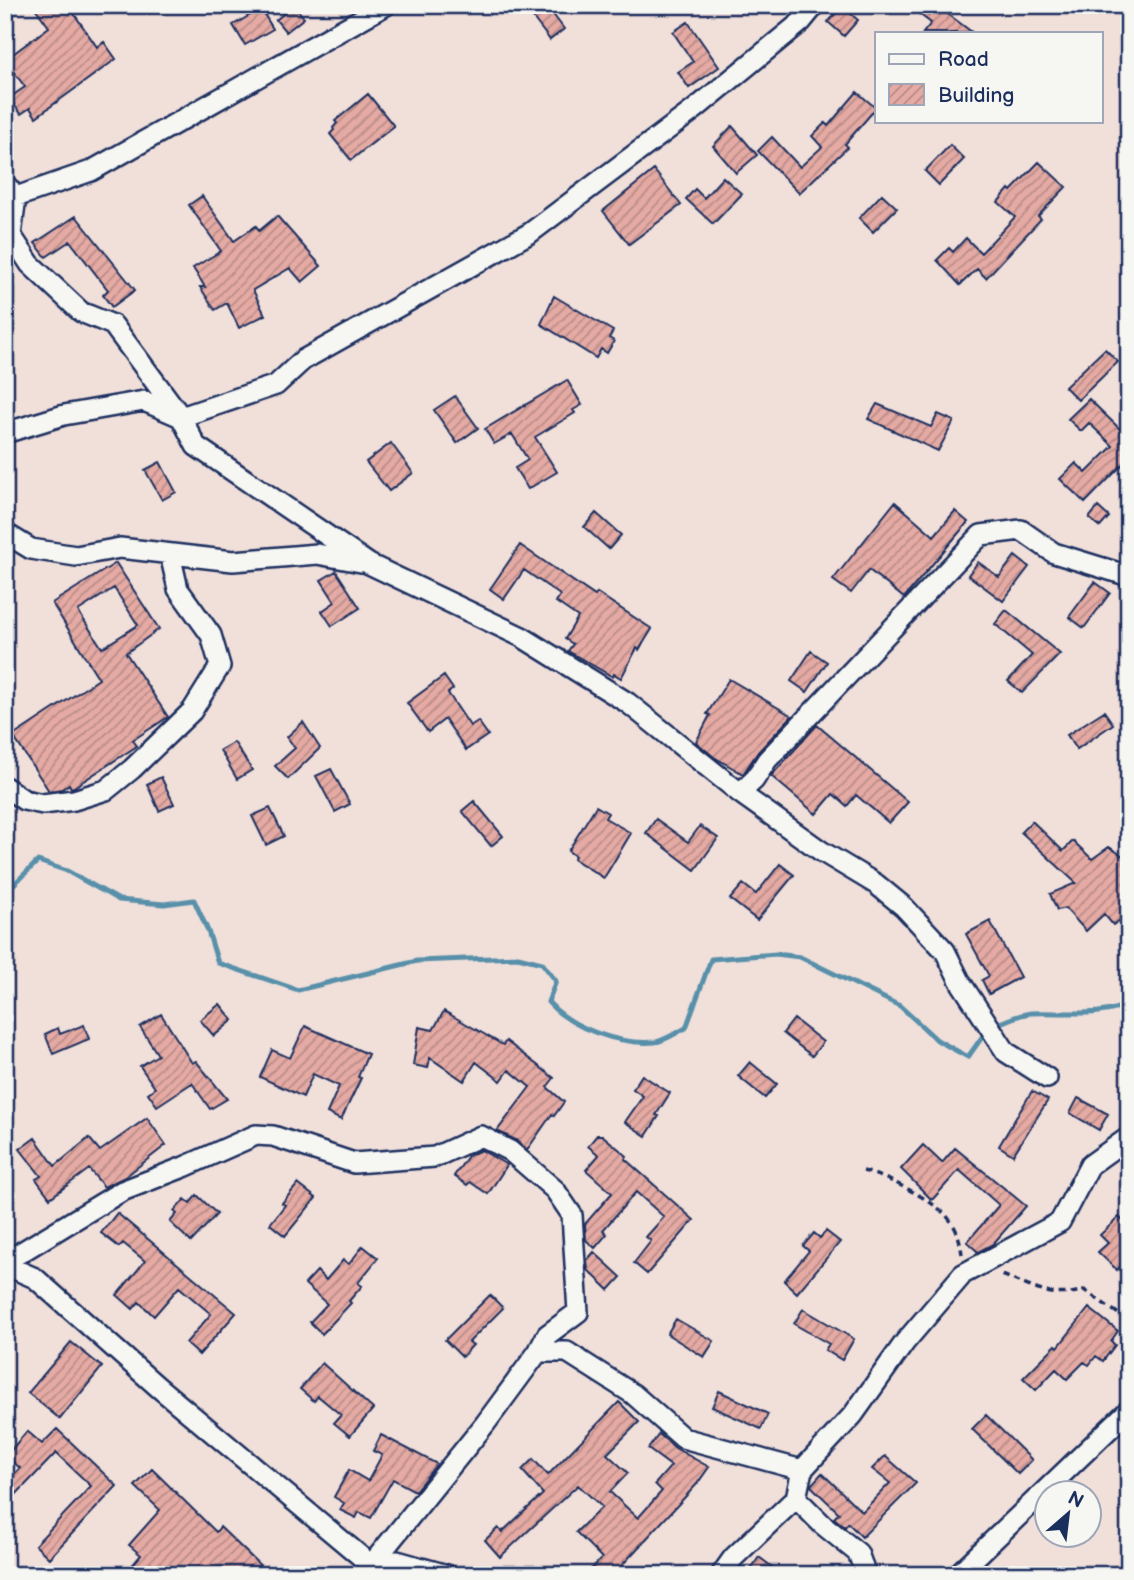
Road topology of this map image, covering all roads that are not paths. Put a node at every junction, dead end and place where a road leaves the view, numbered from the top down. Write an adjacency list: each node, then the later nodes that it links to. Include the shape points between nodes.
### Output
1 (386, 5): 3 (street, via 91,172)
2 (815, 5): 4 (street, via 801,22 695,108 530,233 303,360 276,385)
3 (10, 191): 4 (street, via 11,235 30,264 81,312 113,325)
4 (181, 417): 5 (street, via 144,401 64,415); 8 (street, via 196,446)
5 (5, 433)
6 (5, 533): 7 (street, via 31,549 76,556 120,548)
7 (170, 554): 8 (street, via 233,561 317,554); 10 (street, via 178,589 211,635 220,666 192,710 106,790 43,804 24,800)
8 (369, 564): 11 (street, via 522,637 628,703)
9 (1129, 576): 11 (street, via 1054,553 1021,530 981,535)
10 (5, 787)
11 (740, 793): 12 (street, via 904,907 945,951 1006,1052)
12 (1047, 1078)
13 (1129, 1137): 17 (street, via 1090,1165 1060,1222 972,1270 905,1342 853,1415)
14 (5, 1264): 15 (street, via 122,1191 256,1135 273,1136 354,1163 435,1157 481,1136 510,1151 555,1190 572,1216 578,1312 547,1335); 19 (street, via 35,1278)
15 (538, 1352): 17 (street, via 567,1352 632,1395 683,1438); 19 (street)
16 (1129, 1410): 23 (street)
17 (802, 1470): 18 (street)
18 (796, 1497): 21 (street); 22 (street, via 858,1553)
19 (367, 1570): 20 (street, via 397,1561)
20 (447, 1575)
21 (721, 1575)
22 (866, 1575)
23 (957, 1575)

